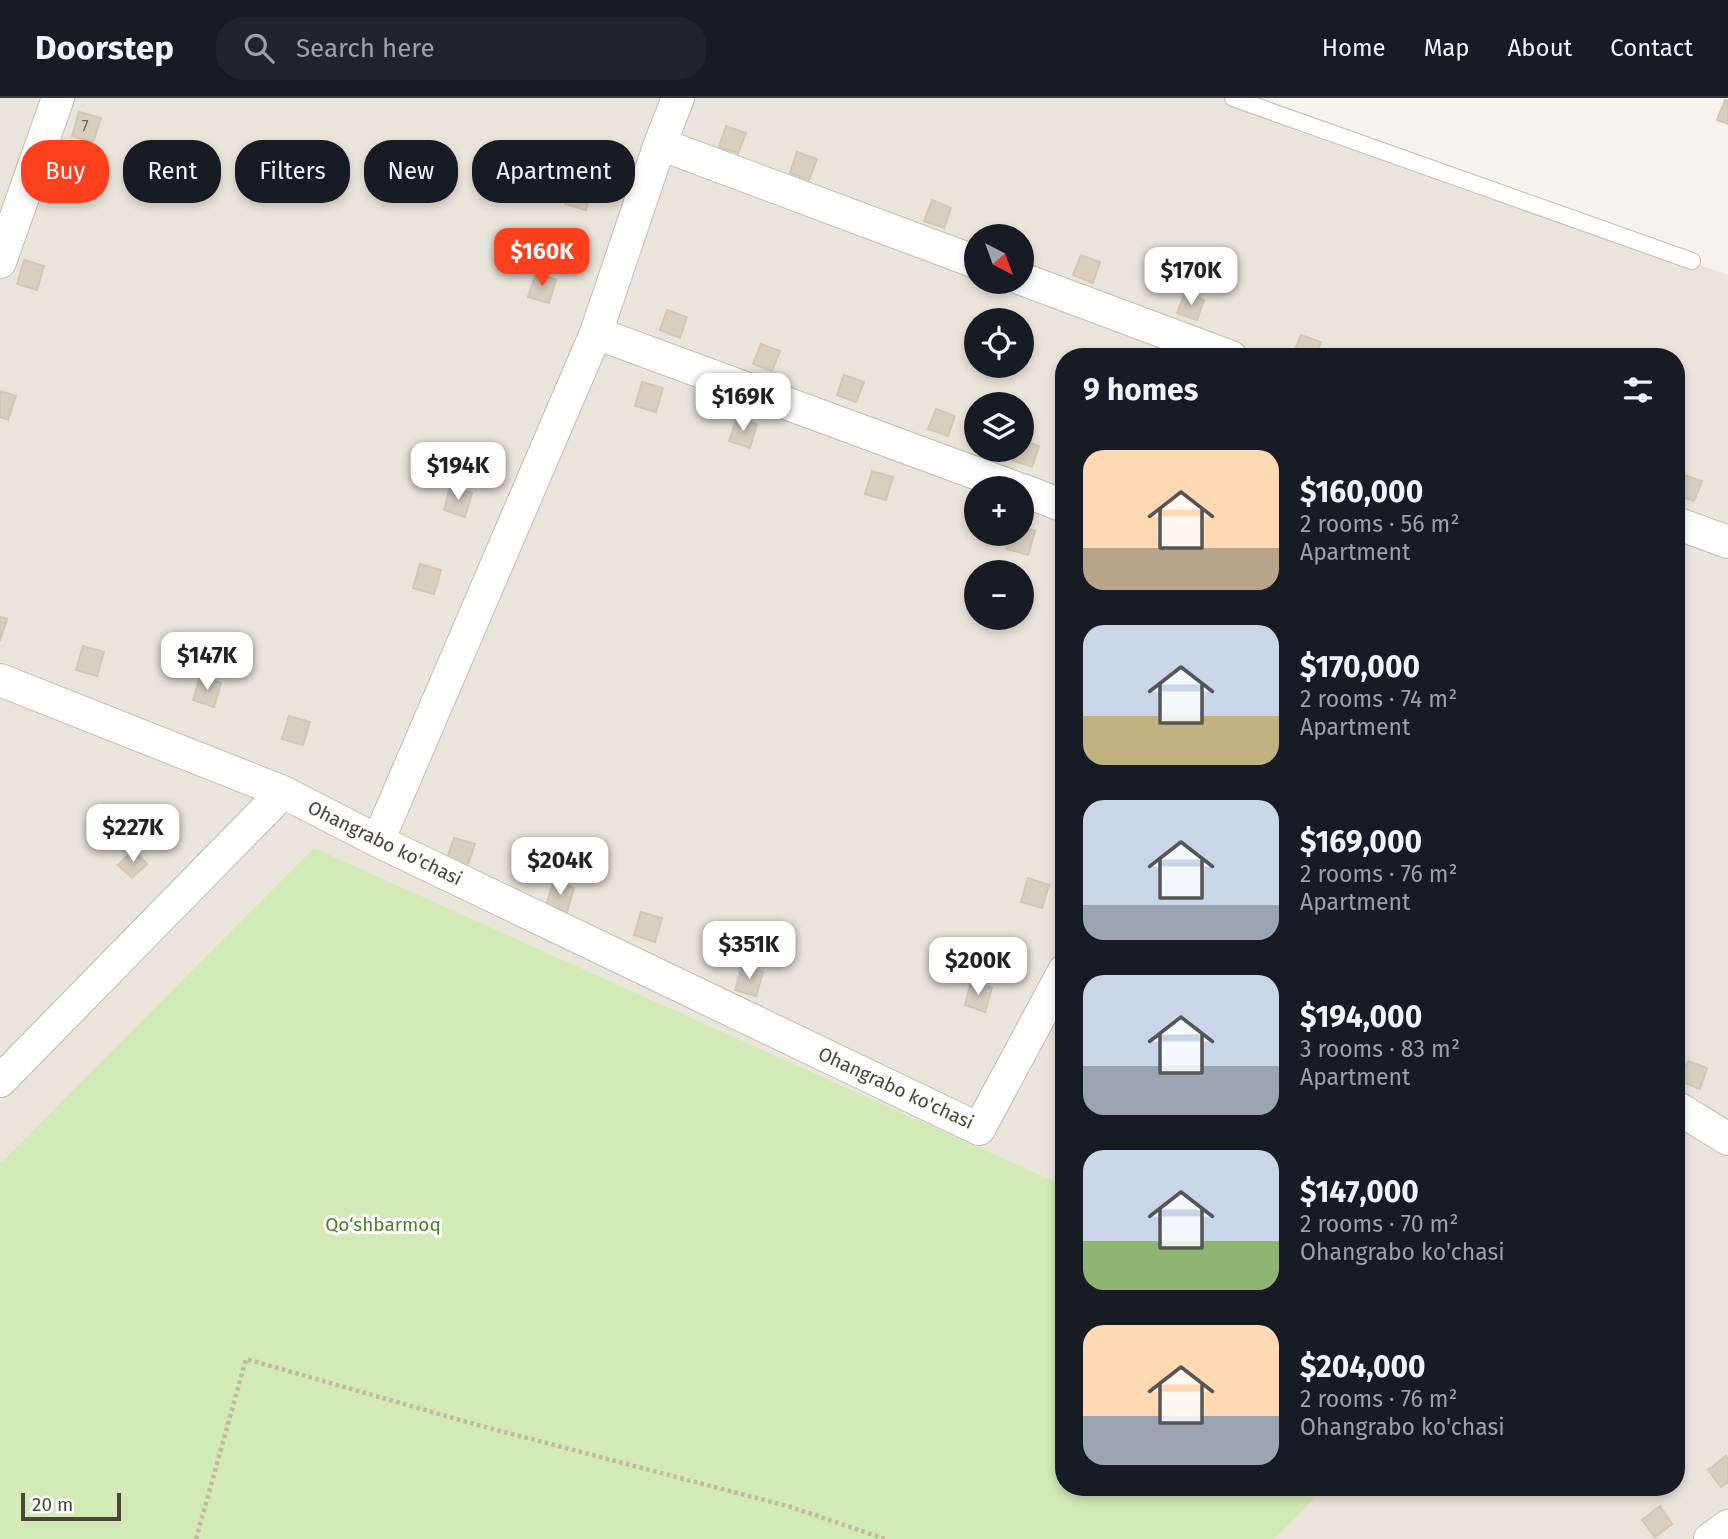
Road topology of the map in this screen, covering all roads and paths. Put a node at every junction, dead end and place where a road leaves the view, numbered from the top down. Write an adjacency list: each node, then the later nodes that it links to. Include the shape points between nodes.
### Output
1 (58, 98): 7 (street)
2 (678, 98): 4 (street)
3 (1233, 98): 6 (lane)
4 (660, 144): 5 (street); 9 (street)
5 (964, 258)
6 (1692, 261)
7 (0, 262)
8 (1034, 283): 10 (street)
9 (596, 333): 11 (street); 18 (street)
10 (1207, 348)
11 (983, 476)
12 (1034, 495): 13 (street)
13 (1055, 503)
14 (1685, 526): 15 (street)
15 (1728, 542)
16 (0, 680): 17 (street, Ohangrabo ko'chasi)
17 (283, 792): 18 (street, Ohangrabo ko'chasi); 20 (street)
18 (378, 841): 19 (street, Ohangrabo ko'chasi, via 979,1129)
19 (1055, 988)
20 (0, 1081)
21 (1685, 1113): 22 (street)
22 (1728, 1139)
23 (1728, 1526): 26 (street)
24 (196, 1539): 25 (path, via 246,1359 791,1507)
25 (884, 1539)
26 (1710, 1539)

